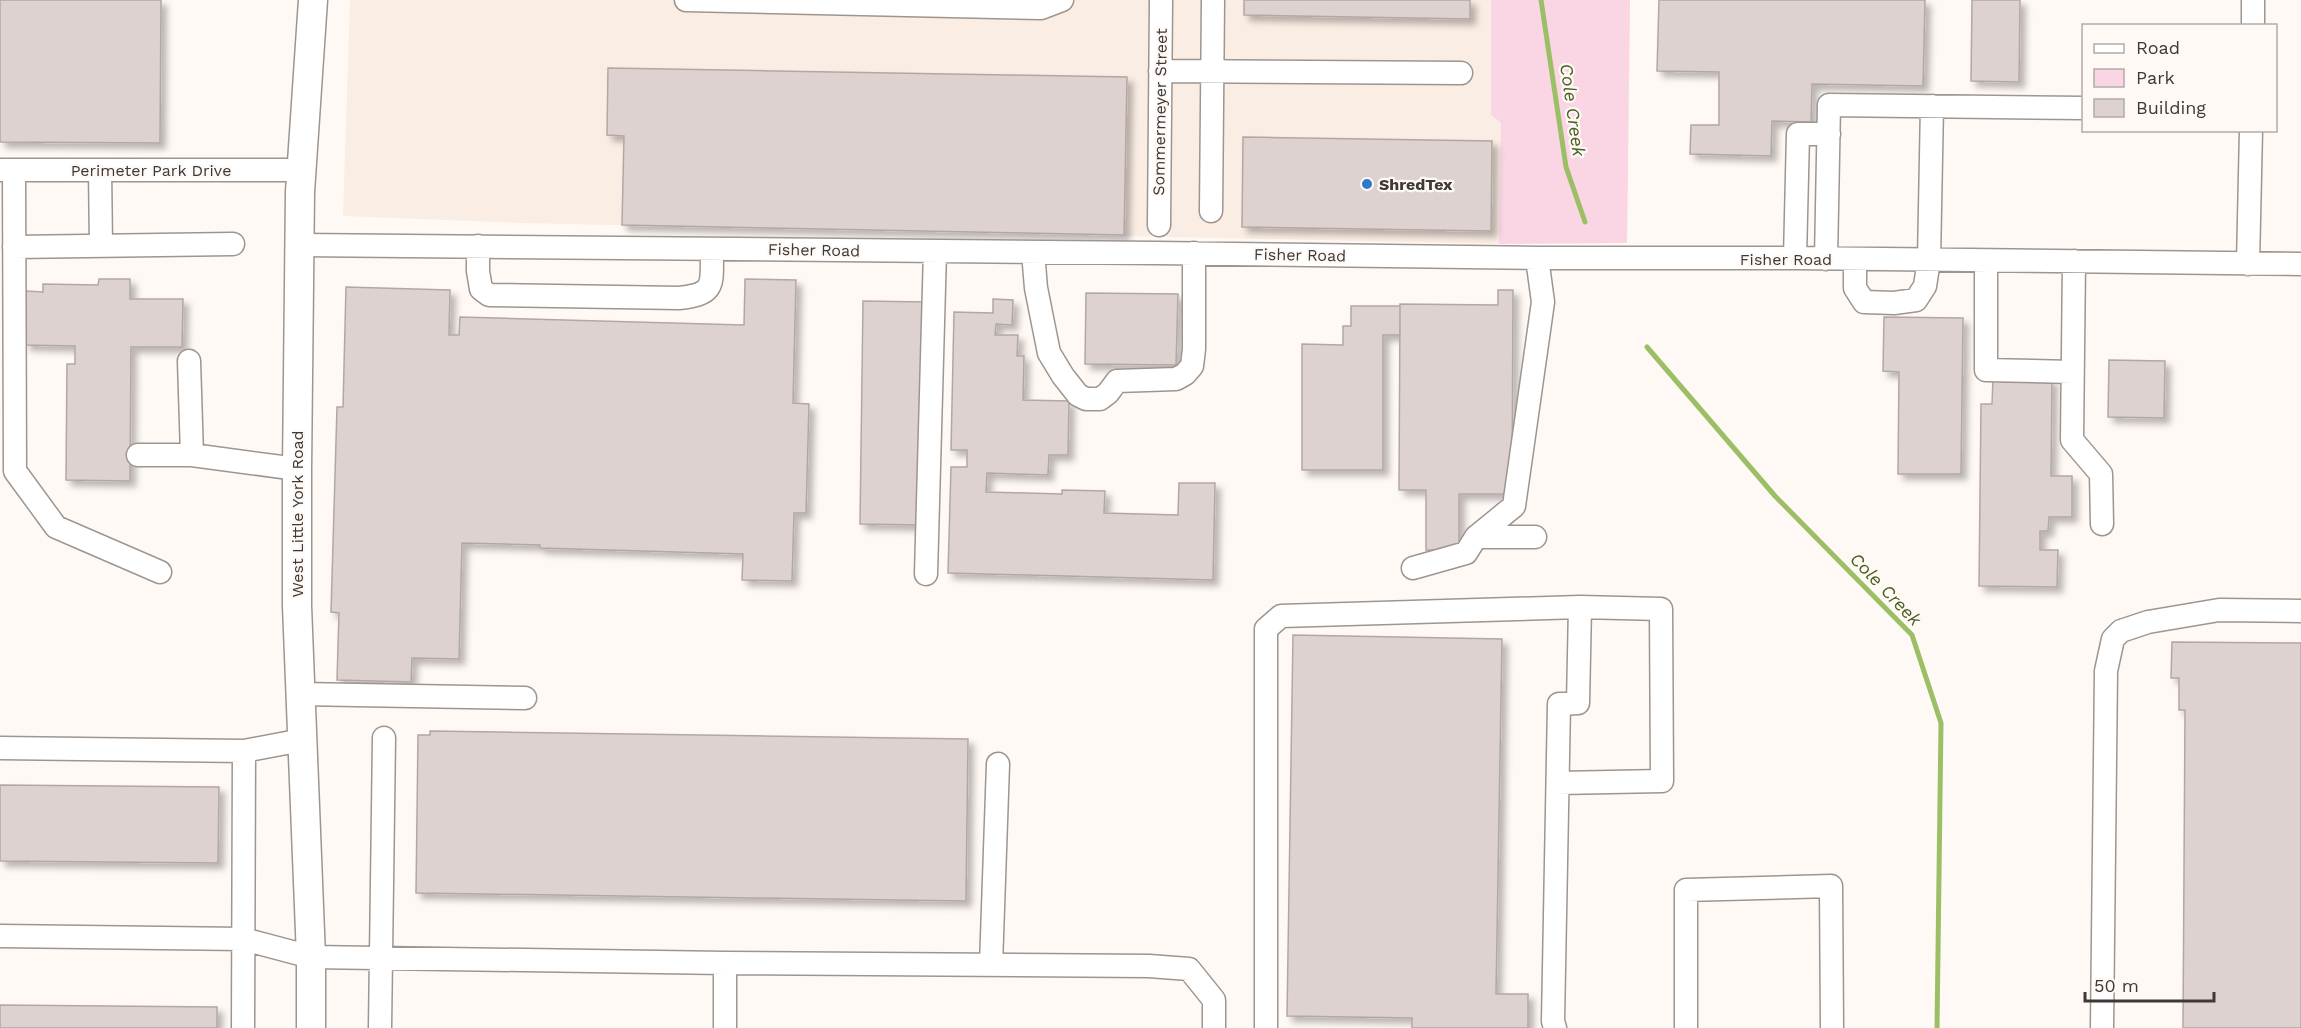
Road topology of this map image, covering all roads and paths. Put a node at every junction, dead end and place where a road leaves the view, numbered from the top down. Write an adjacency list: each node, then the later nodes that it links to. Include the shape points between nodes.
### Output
1 (313, 0): 18 (main road, West Little York Road)
2 (686, 0): 7 (street)
3 (1062, 0): 7 (street, via 1041,8)
4 (1161, 0): 9 (street, Sommermeyer Street)
5 (1213, 0): 10 (street)
6 (2253, 0): 8 (street)
7 (753, 1)
8 (2253, 24)
9 (1160, 72): 10 (street); 20 (street, Sommermeyer Street)
10 (1212, 72): 11 (street); 19 (street)
11 (1461, 72)
12 (1932, 106): 13 (street); 15 (street, via 1829,105); 34 (street)
13 (2082, 108)
14 (2251, 132): 37 (street)
15 (1828, 134): 31 (street, via 1798,134); 32 (street)
16 (7, 170): 17 (street, Perimeter Park Drive); 25 (street)
17 (100, 170): 18 (street, Perimeter Park Drive); 23 (street)
18 (301, 170): 22 (main road, West Little York Road)
19 (1211, 211)
20 (1159, 225)
21 (233, 244): 23 (street)
22 (300, 245): 24 (street, Fisher Road); 43 (main road, West Little York Road)
23 (101, 246): 25 (street)
24 (478, 246): 26 (street, Fisher Road); 26 (street, via 481,289 489,295 679,298 705,292 711,282)
25 (14, 247): 44 (street)
26 (711, 249): 27 (street, Fisher Road)
27 (935, 251): 28 (street, Fisher Road); 50 (street)
28 (1033, 252): 29 (street, Fisher Road); 29 (street, via 1049,353 1078,395 1086,399 1100,399 1117,381 1176,379 1192,366)
29 (1194, 253): 30 (street, Fisher Road)
30 (1537, 258): 31 (street, Fisher Road); 46 (street, via 1543,302 1514,506)
31 (1795, 258): 32 (street, Fisher Road)
32 (1826, 259): 33 (street, Fisher Road)
33 (1855, 259): 34 (street, Fisher Road); 34 (street, via 1855,288 1864,302 1894,303 1916,300 1925,286)
34 (1929, 260): 35 (street, Fisher Road)
35 (1986, 261): 36 (street, Fisher Road); 40 (street, via 1986,370)
36 (2074, 261): 37 (street, Fisher Road); 40 (street)
37 (2248, 264): 38 (street, Fisher Road)
38 (2301, 264)
39 (189, 361): 42 (street)
40 (2072, 372): 45 (street, via 2072,440 2101,474)
41 (138, 455): 42 (street)
42 (192, 455): 43 (street)
43 (297, 469): 53 (main road, West Little York Road)
44 (8, 472): 49 (street, via 56,527)
45 (2102, 524)
46 (1476, 537): 47 (street); 48 (street, via 1466,553)
47 (1535, 537)
48 (1413, 568)
49 (160, 572)
50 (926, 574)
51 (1580, 607): 60 (street, via 1578,703 1559,704); 60 (street, via 1662,609 1662,781); 72 (street, via 1281,616 1266,629)
52 (2301, 611): 76 (street, via 2218,610 2148,622 2121,631 2113,639 2106,671)
53 (300, 694): 54 (street); 56 (main road, West Little York Road)
54 (525, 698)
55 (384, 738): 64 (street)
56 (302, 740): 58 (street); 63 (main road, West Little York Road)
57 (0, 748): 58 (street)
58 (244, 751): 62 (street)
59 (998, 764): 66 (street)
60 (1558, 783): 73 (street)
61 (0, 936): 62 (street)
62 (243, 939): 63 (street); 67 (street)
63 (311, 957): 64 (street); 68 (main road, West Little York Road)
64 (379, 958): 65 (street); 69 (street)
65 (725, 963): 66 (street); 70 (street)
66 (991, 965): 71 (street, via 1189,969 1214,1000)
67 (243, 1028)
68 (311, 1028)
69 (380, 1028)
70 (725, 1028)
71 (1214, 1028)
72 (1266, 1028)
73 (1555, 1028)
74 (1686, 1028): 75 (street, via 1686,890 1831,886)
75 (1832, 1028)
76 (2102, 1028)

